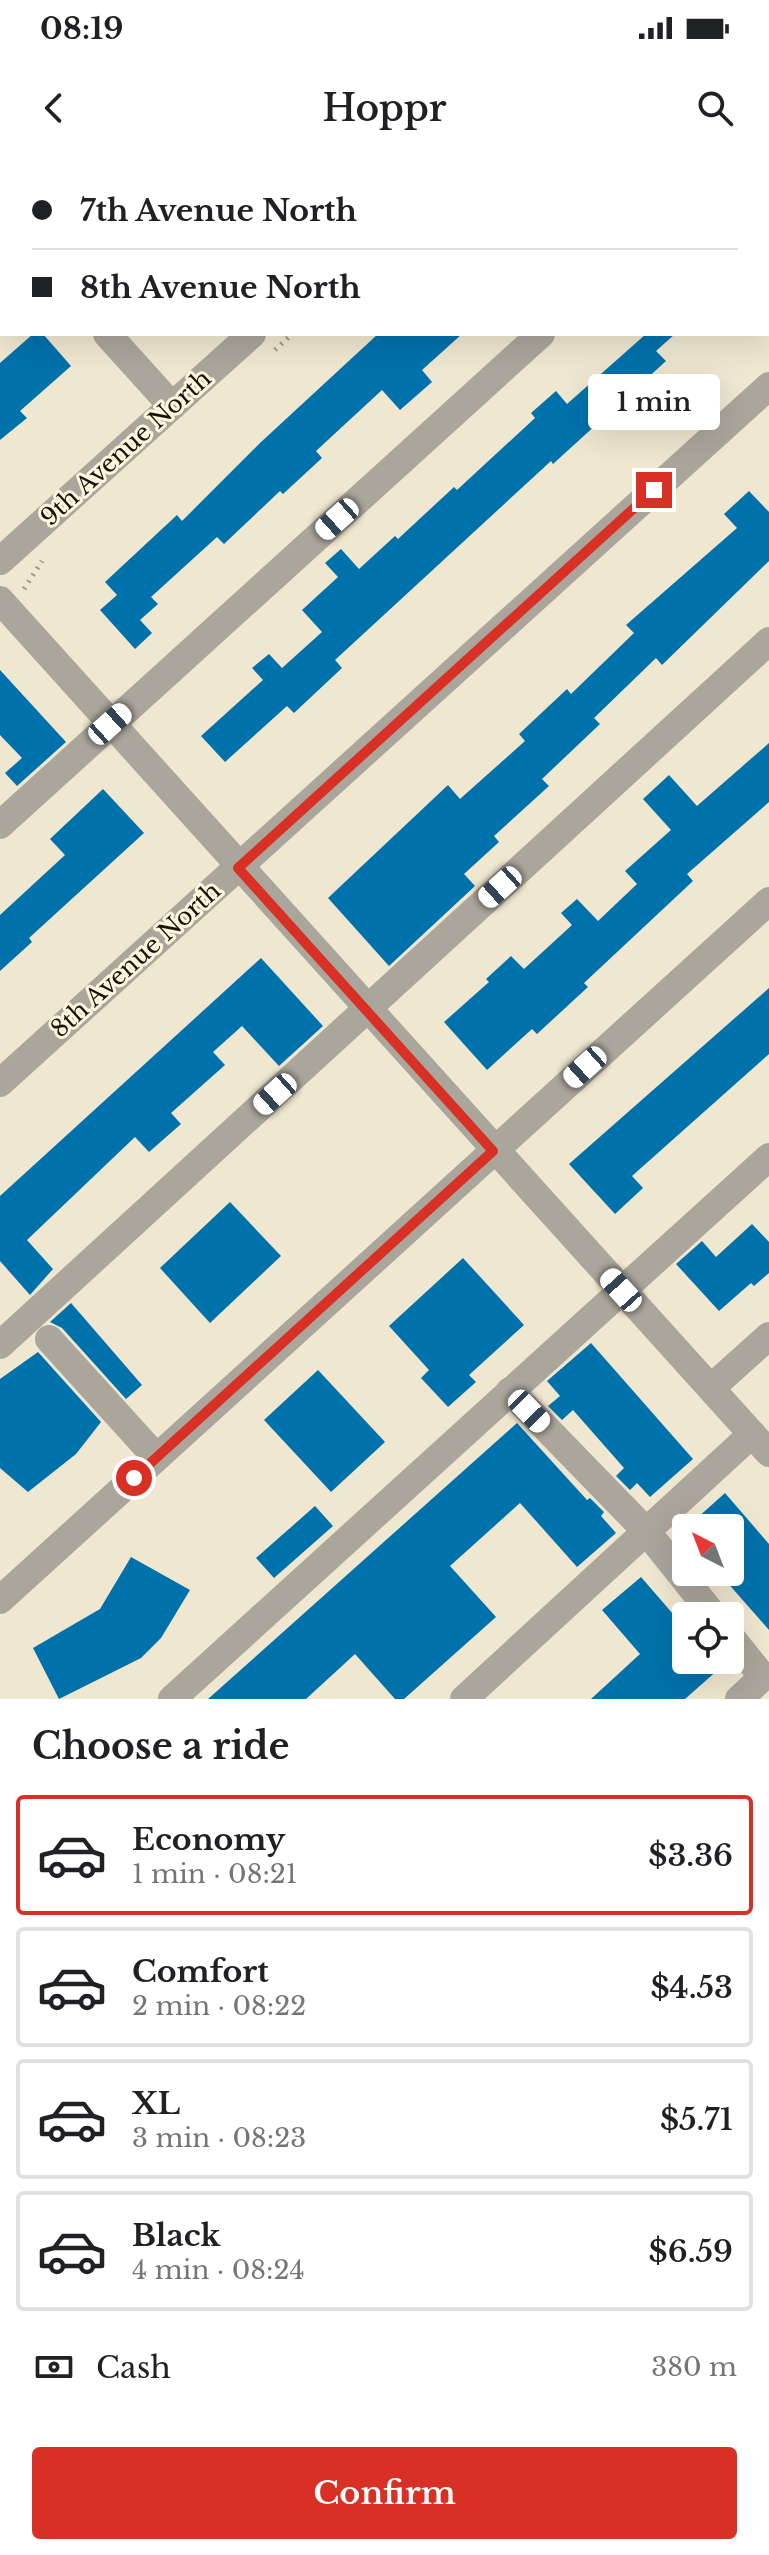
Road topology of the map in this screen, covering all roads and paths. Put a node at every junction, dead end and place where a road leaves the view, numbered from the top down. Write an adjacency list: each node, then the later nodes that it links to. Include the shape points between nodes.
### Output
1 (109, 336): 5 (street)
2 (250, 336): 5 (street, 9th Avenue North)
3 (539, 336): 9 (street)
4 (769, 386): 11 (street, 8th Avenue North)
5 (172, 406): 6 (street, 9th Avenue North)
6 (0, 561)
7 (0, 600): 9 (street)
8 (769, 641): 13 (street)
9 (110, 724): 10 (street); 11 (street)
10 (0, 825)
11 (238, 868): 13 (street); 14 (street, 8th Avenue North)
12 (769, 901): 15 (street)
13 (366, 1010): 15 (street); 20 (street)
14 (0, 1083)
15 (493, 1151): 17 (street); 24 (street)
16 (769, 1157): 17 (street)
17 (621, 1290): 21 (street); 22 (street)
18 (769, 1336): 21 (street)
19 (49, 1339): 24 (street)
20 (0, 1345)
21 (711, 1388): 23 (street)
22 (510, 1391): 25 (street); 29 (street)
23 (761, 1443): 25 (street)
24 (156, 1457): 26 (street)
25 (647, 1532): 27 (street); 30 (street)
26 (0, 1600)
27 (703, 1602)
28 (744, 1653): 31 (street, via 763,1677)
29 (184, 1695)
30 (464, 1699)
31 (739, 1699)

